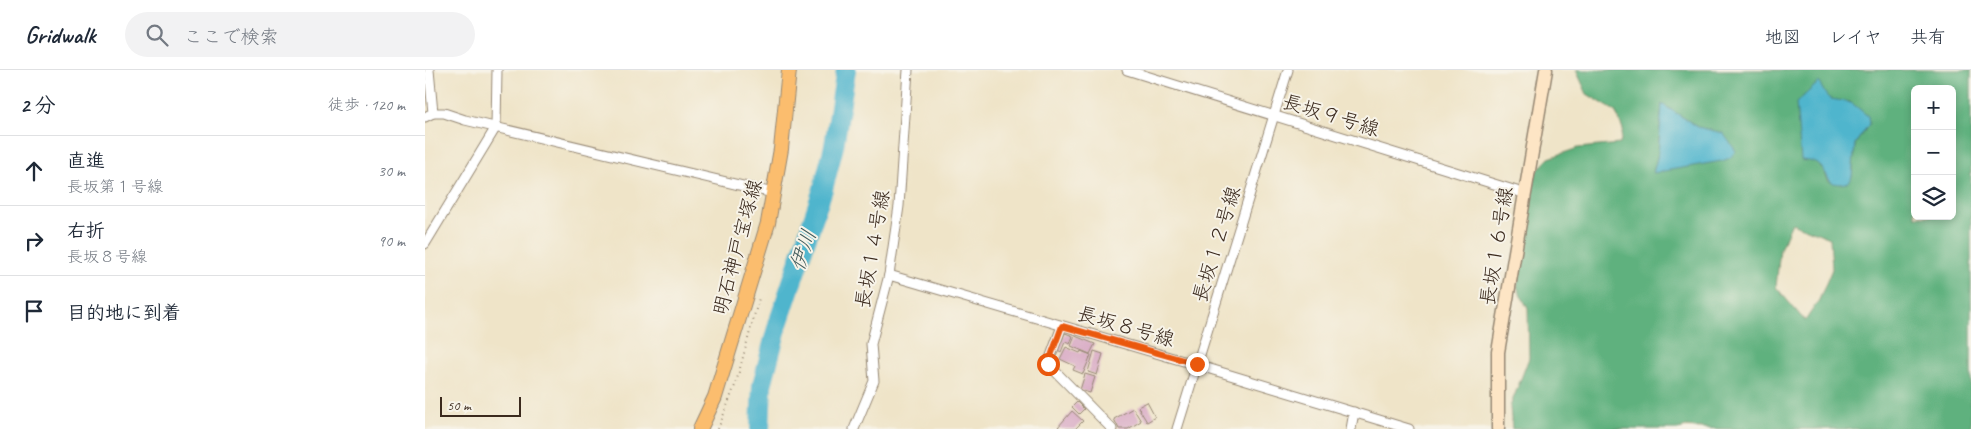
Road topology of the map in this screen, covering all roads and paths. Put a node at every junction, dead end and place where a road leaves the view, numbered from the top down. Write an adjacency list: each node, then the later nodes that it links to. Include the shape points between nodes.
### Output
1 (429, 70): 8 (street)
2 (497, 70): 10 (street)
3 (789, 70): 11 (main road, 明石神戸宝塚線)
4 (908, 70): 14 (street, 長坂１４号線, via 899,206)
5 (1127, 70): 9 (street, 長坂９号線)
6 (1288, 70): 9 (street, 長坂１２号線)
7 (1545, 70): 12 (street, 長坂１６号線)
8 (429, 115): 10 (street, via 443,113)
9 (1275, 116): 12 (street, 長坂９号線); 16 (street, 長坂１２号線)
10 (495, 127): 11 (street); 13 (street)
11 (773, 193): 18 (main road, 明石神戸宝塚線, via 768,223 715,397)
12 (1523, 194): 24 (street, 長坂１６号線, via 1498,352)
13 (425, 244)
14 (889, 275): 15 (street, 長坂８号線); 19 (street, 長坂１４号線, via 871,344 874,381)
15 (1062, 326): 16 (street, 長坂８号線); 20 (street, via 1048,364)
16 (1197, 364): 17 (street, 長坂８号線); 21 (street, 長坂１２号線)
17 (1354, 412): 22 (street); 23 (street, 長坂８号線)
18 (700, 429)
19 (854, 429)
20 (1112, 429)
21 (1177, 429)
22 (1351, 429)
23 (1409, 429)
24 (1499, 429)

